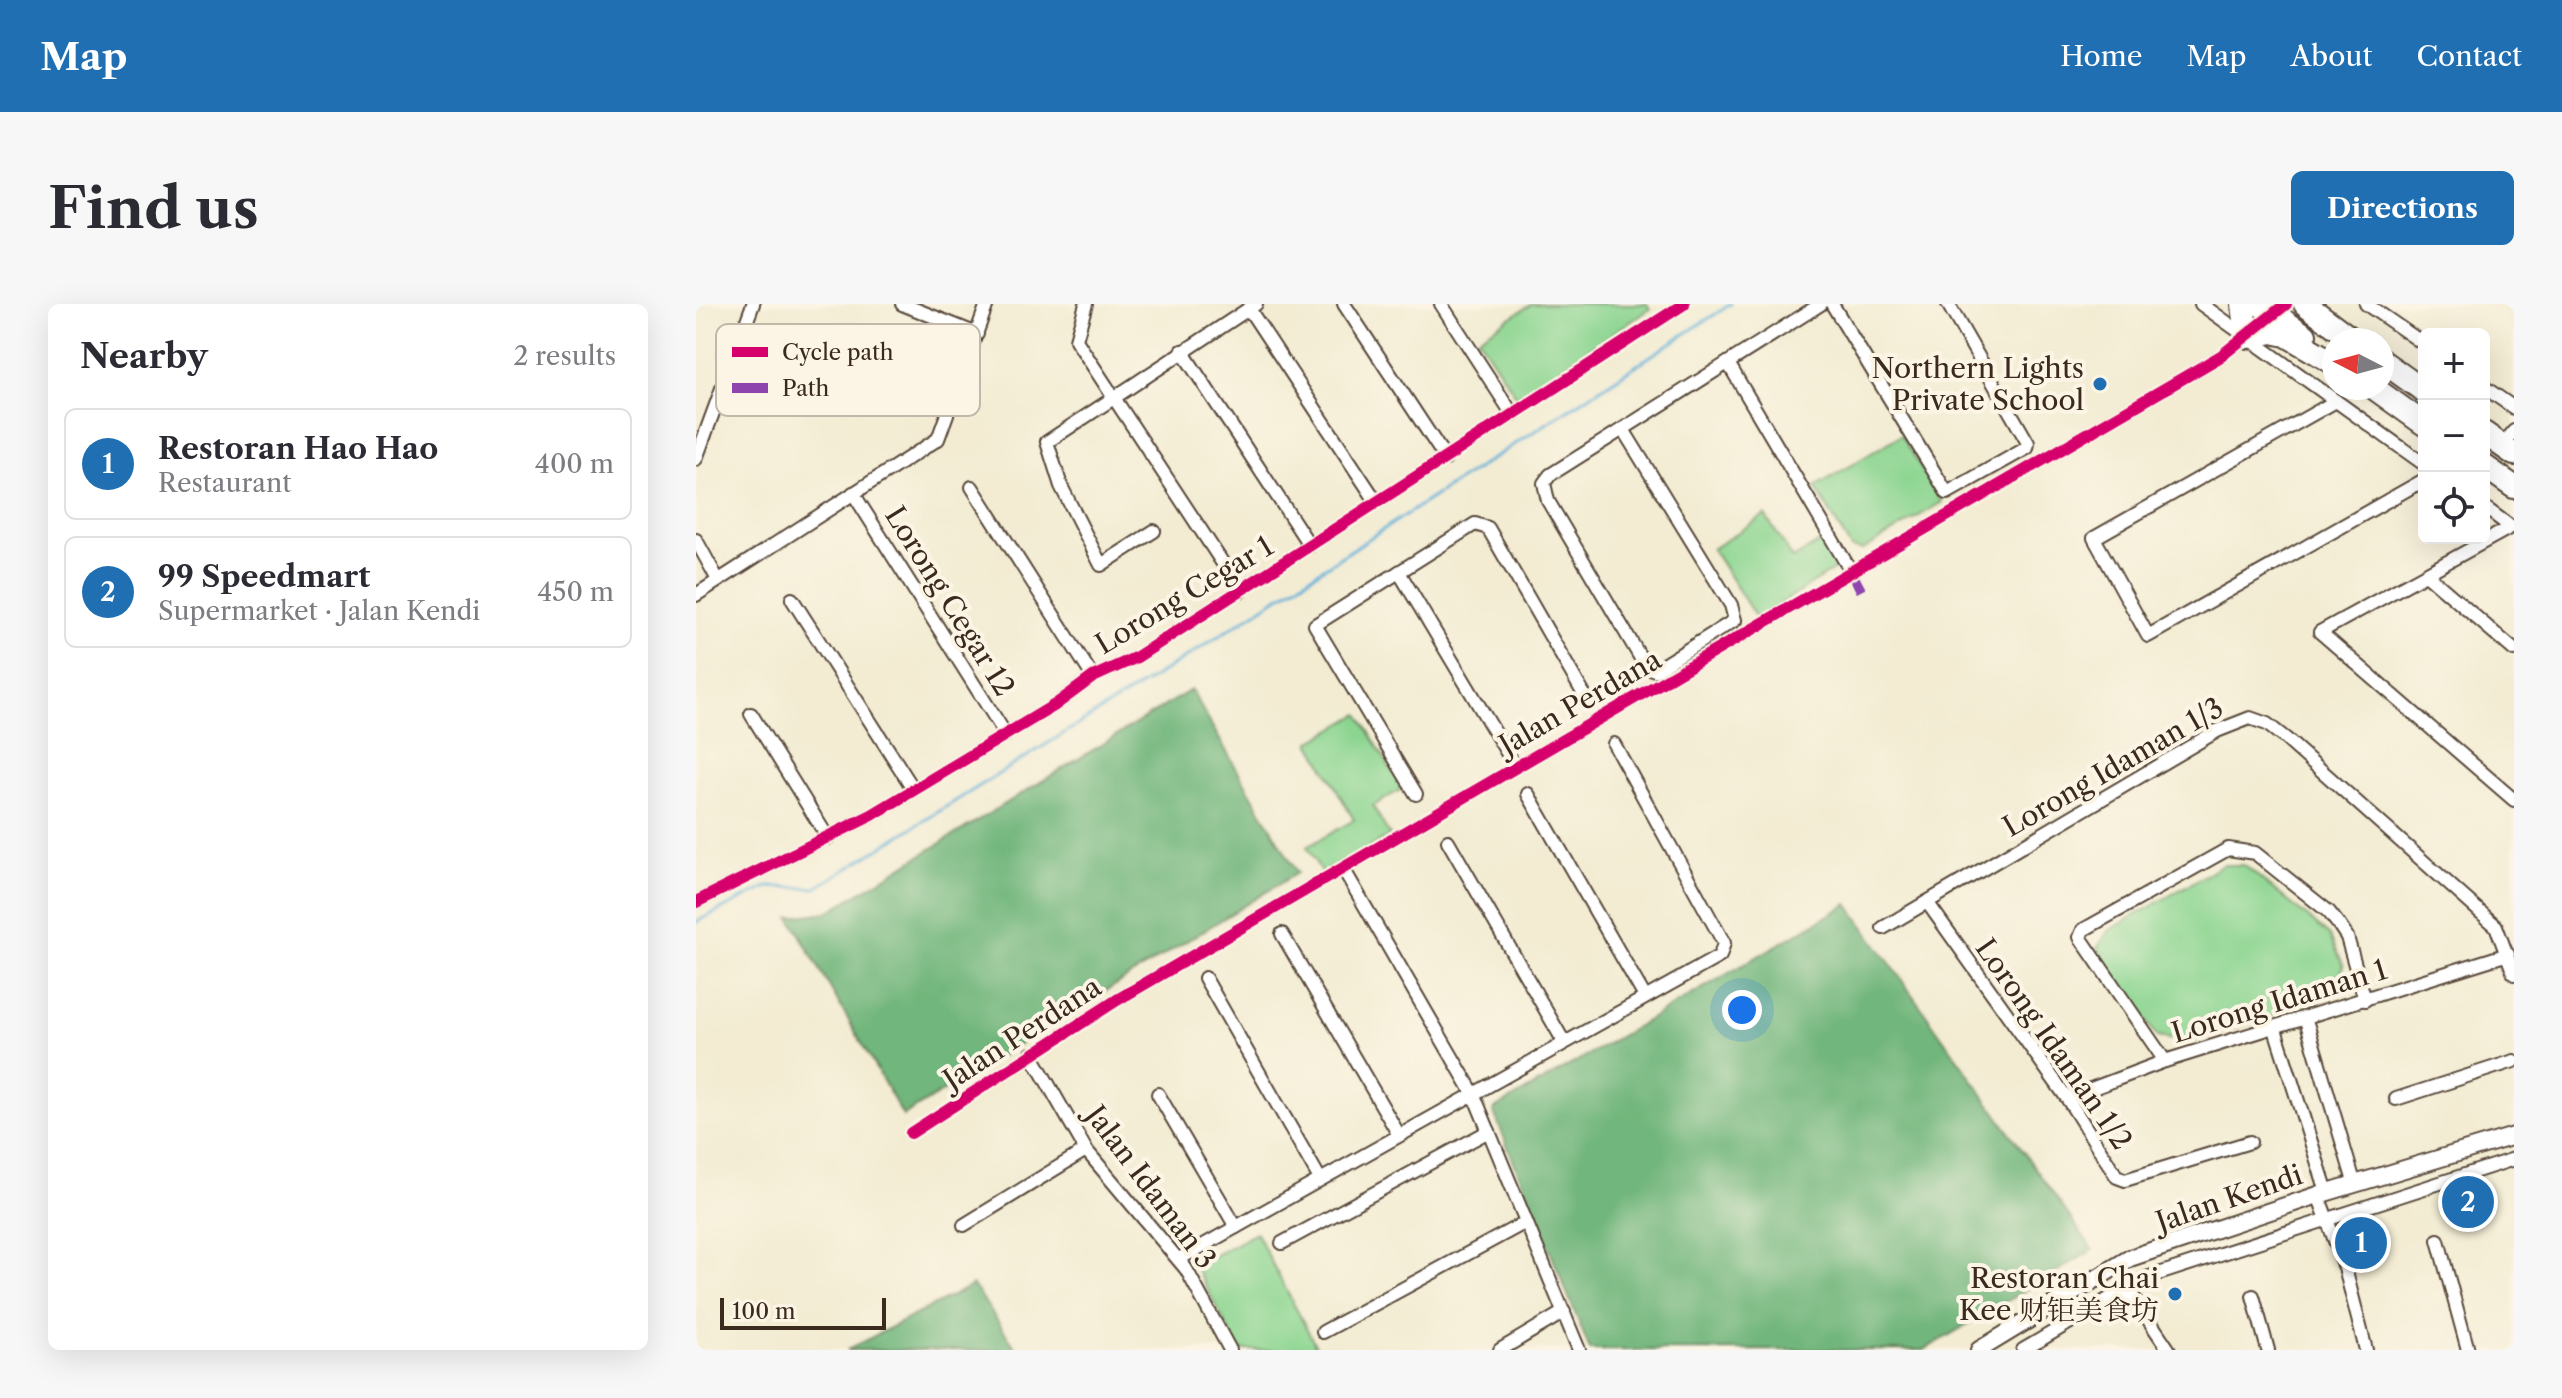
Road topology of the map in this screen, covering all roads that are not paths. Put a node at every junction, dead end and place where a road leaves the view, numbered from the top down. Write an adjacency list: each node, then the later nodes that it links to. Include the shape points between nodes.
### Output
1 (753, 304): 17 (street)
2 (902, 304): 18 (street)
3 (987, 304): 19 (street)
4 (1086, 304): 30 (street, via 1076,340)
5 (1344, 304): 40 (street)
6 (1441, 304): 35 (street)
7 (1684, 304): 35 (street, Lorong Cegar 1)
8 (1821, 304): 26 (street)
9 (1832, 304): 10 (street, via 1947,493 2028,443)
10 (1948, 304)
11 (2201, 304): 21 (street)
12 (2243, 304): 21 (highway)
13 (2305, 304): 20 (highway)
14 (2366, 304): 22 (street)
15 (1253, 306): 24 (street); 47 (street)
16 (2273, 306): 21 (street, Jalan Perdana); 23 (highway)
17 (746, 324)
18 (952, 324)
19 (980, 325)
20 (2337, 328)
21 (2247, 337): 25 (highway, via 2286,335); 32 (street); 54 (street, Jalan Perdana)
22 (2418, 340)
23 (2322, 349)
24 (1182, 351): 30 (street); 52 (street)
25 (2322, 354)
26 (1728, 363): 38 (street); 54 (street)
27 (2394, 370): 28 (highway)
28 (2418, 387)
29 (2490, 391): 34 (street)
30 (1115, 395): 50 (street, via 1050,438 1047,447 1101,565); 57 (street)
31 (2391, 400): 37 (highway)
32 (2336, 401): 41 (street); 43 (street, via 2094,538 2148,636)
33 (716, 405): 39 (street)
34 (2514, 408)
35 (1513, 415): 40 (street, Lorong Cegar 1)
36 (946, 416): 46 (street, via 938,439)
37 (2418, 420)
38 (1624, 431): 38 (street, via 1544,483 1548,501 1646,667 1655,670 1735,620 1731,605)
39 (696, 459)
40 (1446, 459): 47 (street, Lorong Cegar 1)
41 (2418, 460)
42 (2490, 470): 45 (highway)
43 (2418, 483)
44 (972, 487): 61 (street)
45 (2514, 487)
46 (853, 493): 56 (street); 64 (street, Lorong Cegar 12)
47 (1376, 501): 52 (street, Lorong Cegar 1)
48 (2490, 511): 49 (street)
49 (2512, 527): 55 (street)
50 (1154, 531)
51 (696, 540): 56 (street)
52 (1310, 546): 57 (street, Lorong Cegar 1)
53 (1399, 572): 62 (street, via 1475,524 1488,528); 66 (street); 68 (street, via 1315,625)
54 (1852, 573): 66 (street, Jalan Perdana)
55 (2426, 574): 60 (street); 70 (street, via 2320,632)
56 (718, 580): 58 (street)
57 (1241, 591): 61 (street, Lorong Cegar 1, via 1137,657)
58 (696, 595)
59 (792, 599): 67 (street)
60 (2514, 650)
61 (1093, 677): 64 (street, Lorong Cegar 1)
62 (1586, 698)
63 (751, 714): 71 (street)
64 (1006, 735): 67 (street, Lorong Cegar 1)
65 (1614, 744): 81 (street, via 1724,943 1720,956)
66 (1515, 766): 73 (street, Jalan Perdana)
67 (914, 790): 71 (street, Lorong Cegar 1)
68 (1416, 794)
69 (1528, 794): 81 (street)
70 (2514, 800)
71 (828, 838): 74 (street, Lorong Cegar 1)
72 (1448, 841): 85 (street)
73 (1344, 870): 86 (street, Jalan Perdana); 89 (street)
74 (696, 902)
75 (1927, 902): 76 (street, Lorong Idaman 1/3); 78 (street, Lorong Idaman 1/3, via 2217,731 2250,718 2286,739 2496,926); 91 (street, Lorong Idaman 1/2)
76 (1883, 928)
77 (1282, 934): 95 (street)
78 (2508, 954): 79 (street, Lorong Idaman 1/3); 82 (street, Lorong Idaman 1)
79 (2514, 974)
80 (1205, 978): 101 (street)
81 (1645, 997): 85 (street)
82 (2365, 1000): 83 (street, Lorong Idaman 1); 87 (street, via 2347,937 2329,912 2255,853 2228,849 2083,930 2080,937)
83 (2306, 1020): 84 (street, Lorong Idaman 1); 102 (street)
84 (2275, 1029): 87 (street, Lorong Idaman 1); 103 (street)
85 (1564, 1042): 89 (street)
86 (1031, 1054): 94 (street, Jalan Perdana); 98 (street, Jalan Idaman 3)
87 (2165, 1061): 91 (street, Lorong Idaman 1)
88 (2514, 1061): 92 (street)
89 (1473, 1093): 93 (street); 95 (street)
90 (1158, 1094): 107 (street)
91 (2067, 1098): 97 (street, Lorong Idaman 1/2, via 2117,1177 2125,1180)
92 (2396, 1099)
93 (1489, 1131): 105 (street); 109 (street)
94 (911, 1133)
95 (1399, 1135): 101 (street)
96 (2514, 1136): 102 (street, Jalan Kendi)
97 (2250, 1142)
98 (1086, 1150): 106 (street); 110 (street, Jalan Idaman 3)
99 (2512, 1160): 100 (street); 104 (street, Jalan Kendi)
100 (2514, 1174)
101 (1320, 1179): 107 (street)
102 (2355, 1185): 103 (street, Jalan Kendi)
103 (2322, 1193): 104 (street); 118 (street, Jalan Kendi, via 2130,1258)
104 (2328, 1220): 111 (street, Jalan Kendi); 122 (street)
105 (1526, 1222): 113 (street); 114 (street)
106 (964, 1225)
107 (1236, 1227): 110 (street)
108 (2438, 1240): 123 (street)
109 (1282, 1243)
110 (1179, 1259): 115 (street, Jalan Idaman 3)
111 (2143, 1279)
112 (2253, 1296): 121 (street)
113 (1564, 1312): 116 (street); 117 (street)
114 (1323, 1332)
115 (1230, 1350)
116 (1500, 1350)
117 (1579, 1350)
118 (1979, 1350)
119 (2023, 1350): 120 (street, via 2126,1292)
120 (2169, 1350)
121 (2268, 1350)
122 (2366, 1350)
123 (2468, 1350)

